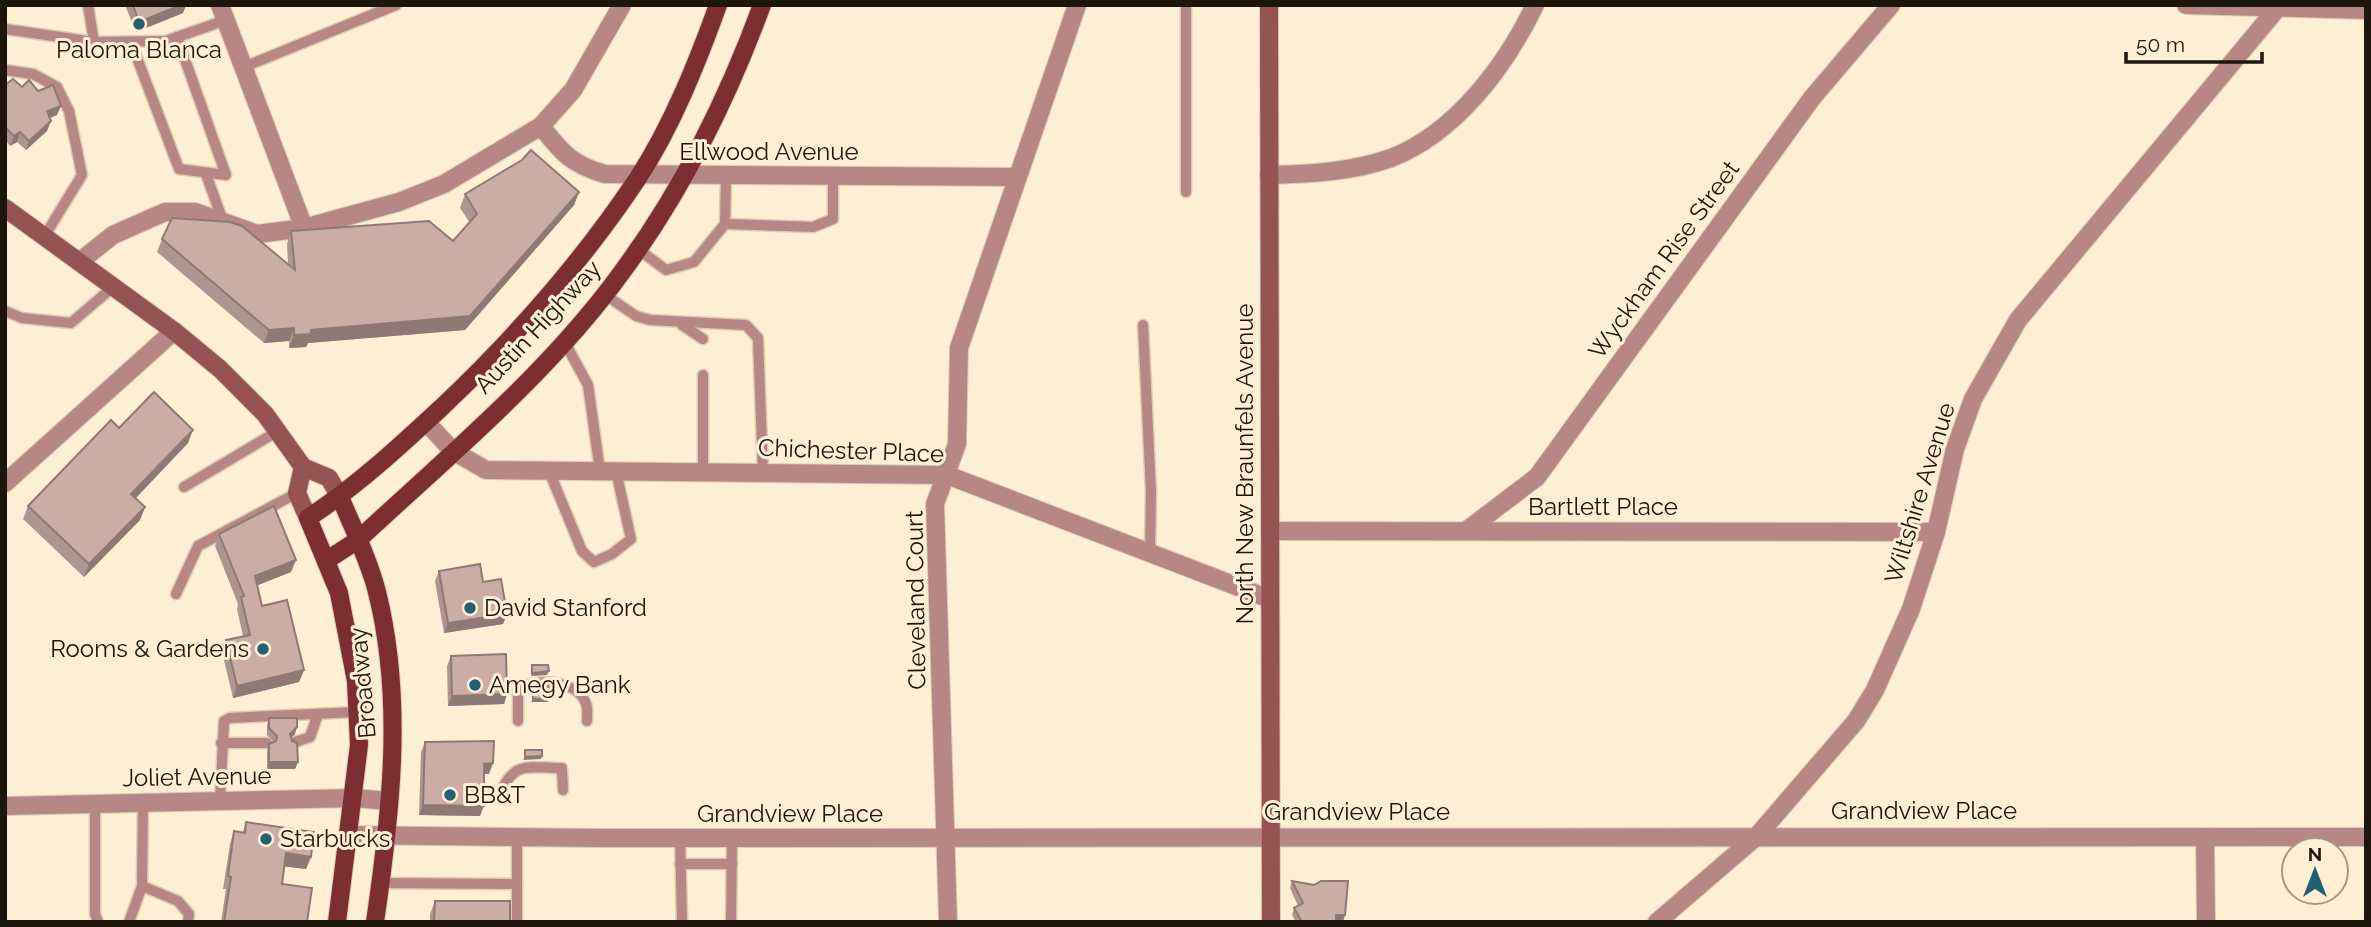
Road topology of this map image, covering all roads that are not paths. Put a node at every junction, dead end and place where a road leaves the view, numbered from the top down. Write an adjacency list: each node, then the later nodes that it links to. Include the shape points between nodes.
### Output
1 (88, 5): 17 (lane)
2 (397, 5): 19 (lane)
3 (622, 5): 21 (street, via 573,90)
4 (718, 5): 24 (main road, Austin Highway, via 668,122)
5 (762, 5): 25 (main road, Austin Highway, via 705,141)
6 (1077, 5): 28 (street, Cleveland Court)
7 (1186, 5): 29 (lane)
8 (1269, 5): 23 (street, North New Braunfels Avenue)
9 (1535, 5): 23 (street, via 1492,79 1422,141 1391,158 1337,170)
10 (1891, 5): 61 (street, Wyckham Rise Street, via 1812,98 1536,477)
11 (2186, 5): 12 (street)
12 (2278, 7): 13 (street); 62 (street, Wiltshire Avenue, via 2018,320 1973,400 1955,449)
13 (2366, 10)
14 (223, 13): 16 (lane); 19 (street)
15 (5, 29): 17 (lane)
16 (177, 37): 18 (lane); 22 (lane, via 226,175)
17 (94, 42): 18 (lane)
18 (131, 42): 22 (lane, via 179,169)
19 (244, 67): 33 (street)
20 (5, 69): 34 (lane, via 33,74 57,86 74,130 82,175)
21 (541, 126): 24 (street, Ellwood Avenue, via 580,167); 33 (street, via 444,184 400,202)
22 (206, 174): 31 (lane)
23 (1269, 175): 60 (street, North New Braunfels Avenue)
24 (639, 176): 25 (street, Ellwood Avenue); 46 (main road, Austin Highway, via 540,307 498,355)
25 (684, 177): 26 (street, Ellwood Avenue); 35 (main road, Austin Highway)
26 (726, 177): 27 (street, Ellwood Avenue); 32 (lane)
27 (833, 177): 28 (street, Ellwood Avenue); 32 (lane, via 833,219 813,227)
28 (1017, 177): 54 (street, Cleveland Court, via 959,348 957,444)
29 (1186, 191)
30 (5, 208): 34 (street, Broadway)
31 (224, 224): 33 (street, via 257,234); 36 (street, via 194,212 165,212 113,235)
32 (725, 224): 35 (lane, via 694,262 666,270)
33 (304, 228)
34 (44, 237): 36 (street, Broadway)
35 (638, 249): 38 (main road, Austin Highway)
36 (79, 262): 37 (street, Broadway)
37 (113, 286): 39 (lane, via 71,323 22,318); 42 (street, Broadway)
38 (604, 294): 40 (lane, via 636,316); 44 (main road, Austin Highway)
39 (5, 311)
40 (679, 324): 43 (lane); 53 (lane, via 746,325 758,338)
41 (1143, 325): 64 (lane)
42 (174, 331): 47 (street, Broadway, via 220,369); 55 (street)
43 (703, 339)
44 (564, 341): 48 (main road, Austin Highway); 51 (lane, via 588,385)
45 (703, 375): 52 (lane)
46 (426, 422): 48 (street, Chichester Place); 58 (main road, Austin Highway)
47 (278, 431): 49 (street, Broadway); 56 (lane)
48 (453, 452): 50 (street, Chichester Place, via 486,470); 63 (main road, Austin Highway)
49 (303, 467): 57 (street); 58 (street, Broadway, via 329,478)
50 (549, 471): 51 (street, Chichester Place); 51 (lane, via 582,551 594,562 631,539)
51 (608, 471): 52 (street, Chichester Place)
52 (703, 472): 53 (street, Chichester Place)
53 (763, 473): 54 (street, Chichester Place)
54 (947, 475): 64 (street, Chichester Place); 92 (street, Cleveland Court, via 935,503)
55 (5, 483)
56 (184, 487)
57 (297, 493): 59 (street, Broadway); 66 (lane, via 198,546)
58 (340, 498): 59 (main road, Austin Highway); 63 (main road, Broadway)
59 (308, 518): 65 (main road, Broadway)
60 (1270, 531): 61 (street, Bartlett Place); 67 (street, North New Braunfels Avenue)
61 (1466, 531): 62 (street, Bartlett Place)
62 (1936, 532): 85 (street, Wiltshire Avenue, via 1911,609 1875,690 1842,740)
63 (358, 540): 65 (main road, Austin Highway); 79 (main road, Broadway, via 377,589 388,652 393,738)
64 (1150, 553): 67 (street, Chichester Place)
65 (327, 560): 68 (main road, Broadway, via 339,593 356,681)
66 (176, 594)
67 (1270, 599): 87 (street, North New Braunfels Avenue)
68 (357, 712): 69 (lane); 77 (main road, Broadway)
69 (318, 714): 72 (lane, via 310,737); 73 (lane, via 230,718 224,721)
70 (518, 721): 71 (lane, via 518,690 525,685 555,683 575,690 586,704)
71 (587, 721)
72 (295, 742)
73 (221, 743): 74 (lane); 78 (lane)
74 (267, 743)
75 (563, 790): 76 (lane, via 562,768 518,768 508,776)
76 (501, 792)
77 (354, 798): 78 (street, Joliet Avenue); 79 (street, Joliet Avenue); 83 (main road, Broadway)
78 (220, 801): 80 (street, Joliet Avenue)
79 (389, 801): 86 (main road, Broadway)
80 (143, 803): 81 (street, Joliet Avenue); 97 (lane)
81 (96, 804): 82 (street, Joliet Avenue); 98 (lane)
82 (5, 806)
83 (349, 835): 86 (street, Grandview Place); 101 (main road, Broadway)
84 (517, 836): 86 (street, Grandview Place); 90 (street, Grandview Place); 96 (lane)
85 (1757, 836): 87 (street, Grandview Place); 88 (street, Grandview Place); 108 (street, Wiltshire Avenue)
86 (387, 837): 95 (main road, Broadway)
87 (1271, 837): 92 (street, Grandview Place); 107 (street, North New Braunfels Avenue)
88 (2205, 837): 89 (street, Grandview Place); 109 (street)
89 (2366, 837)
90 (680, 838): 91 (street, Grandview Place); 93 (lane)
91 (732, 838): 92 (street, Grandview Place); 94 (lane)
92 (948, 838): 106 (street, Cleveland Court)
93 (680, 864): 94 (lane); 104 (lane)
94 (732, 864): 105 (lane)
95 (381, 883): 96 (lane); 102 (main road, Broadway)
96 (517, 884): 103 (lane)
97 (142, 886): 99 (lane); 100 (lane, via 178,901 189,914)
98 (98, 922)
99 (129, 922)
100 (188, 922)
101 (337, 922)
102 (375, 922)
103 (517, 922)
104 (682, 922)
105 (731, 922)
106 (948, 922)
107 (1271, 922)
108 (1657, 922)
109 (2206, 922)

